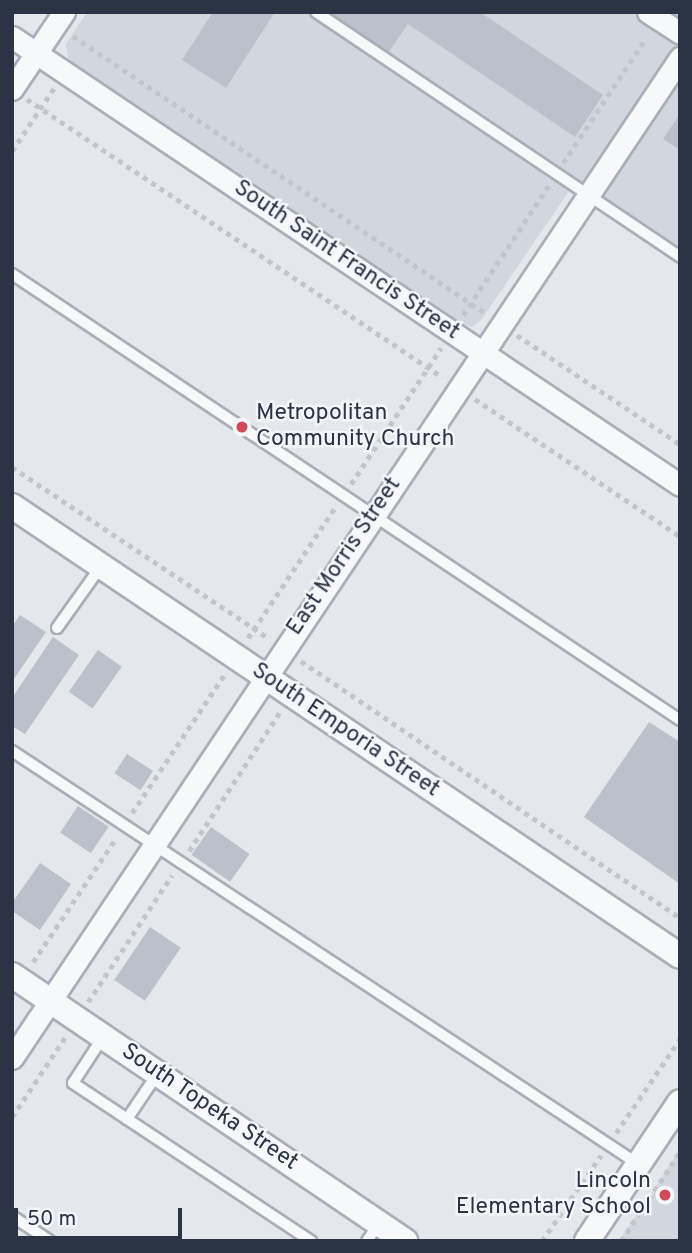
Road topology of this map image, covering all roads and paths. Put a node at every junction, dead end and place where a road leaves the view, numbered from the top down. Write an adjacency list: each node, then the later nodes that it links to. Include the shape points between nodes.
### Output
1 (316, 12): 14 (lane)
2 (648, 12): 4 (street)
3 (60, 18): 7 (path); 8 (street)
4 (680, 33)
5 (12, 37): 8 (street, South Saint Francis Street)
6 (646, 38): 14 (path)
7 (84, 44): 10 (path); 18 (path)
8 (36, 53): 10 (street, South Saint Francis Street); 11 (street)
9 (680, 58): 15 (street, East Morris Street)
10 (65, 72): 12 (path); 20 (street, South Saint Francis Street)
11 (12, 89): 12 (path)
12 (40, 108): 13 (path); 22 (path)
13 (12, 151)
14 (556, 174): 15 (lane); 18 (path)
15 (587, 194): 16 (lane); 19 (street, East Morris Street)
16 (680, 257)
17 (12, 274): 27 (lane)
18 (470, 303): 19 (path); 20 (path)
19 (500, 324): 21 (street, East Morris Street); 24 (path)
20 (451, 332): 21 (street, South Saint Francis Street); 22 (path)
21 (481, 352): 23 (street, East Morris Street); 26 (street, South Saint Francis Street)
22 (428, 367): 23 (path); 27 (path)
23 (458, 387): 29 (street, East Morris Street); 30 (path)
24 (680, 444)
25 (12, 467): 33 (path)
26 (680, 485)
27 (342, 497): 29 (lane); 33 (path)
28 (12, 506): 31 (street, South Emporia Street)
29 (372, 517): 34 (street, East Morris Street); 39 (lane)
30 (680, 536)
31 (101, 566): 32 (lane); 35 (street, South Emporia Street)
32 (57, 628)
33 (254, 629): 34 (path); 35 (path)
34 (283, 649): 36 (path); 37 (street, East Morris Street)
35 (236, 658): 37 (street, South Emporia Street); 41 (path)
36 (309, 666): 38 (path); 44 (path)
37 (264, 677): 38 (street, South Emporia Street); 42 (street, East Morris Street)
38 (291, 695): 43 (path); 45 (street, South Emporia Street)
39 (680, 720)
40 (12, 751): 41 (lane)
41 (125, 825): 42 (lane); 46 (path)
42 (154, 844): 43 (lane); 47 (street, East Morris Street)
43 (181, 862): 48 (path); 56 (lane)
44 (680, 918)
45 (680, 956)
46 (16, 978): 47 (street, South Topeka Street)
47 (50, 1001): 48 (street, South Topeka Street); 50 (street, East Morris Street)
48 (77, 1019): 49 (street, South Topeka Street); 53 (path)
49 (104, 1037): 51 (street, South Topeka Street); 54 (lane, via 73,1083)
50 (12, 1058)
51 (158, 1073): 54 (lane); 58 (street, South Topeka Street)
52 (680, 1102): 56 (street)
53 (12, 1117)
54 (127, 1119): 60 (lane)
55 (680, 1152): 63 (path)
56 (638, 1164): 62 (street)
57 (12, 1216): 59 (lane)
58 (373, 1232): 61 (street, South Topeka Street)
59 (49, 1240)
60 (311, 1241)
61 (405, 1241)
62 (587, 1241)
63 (621, 1241)

